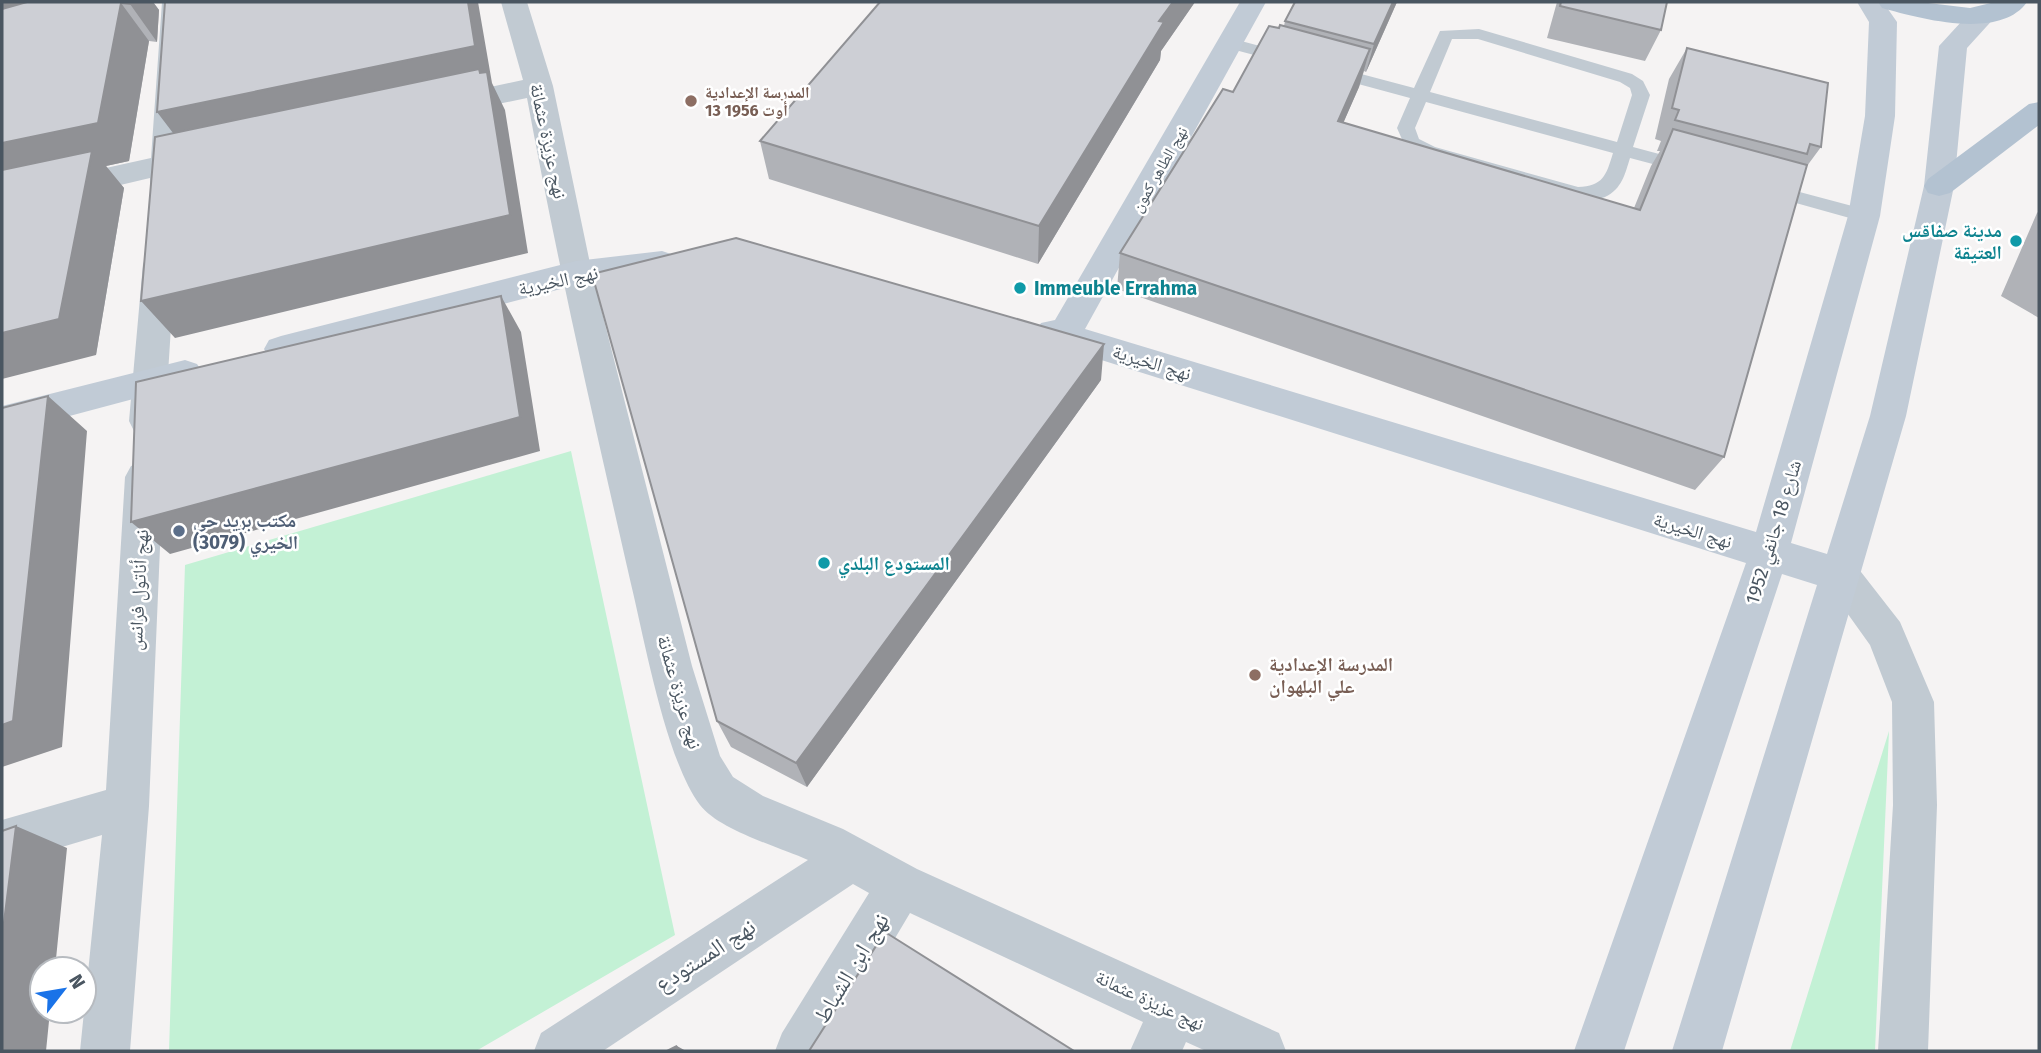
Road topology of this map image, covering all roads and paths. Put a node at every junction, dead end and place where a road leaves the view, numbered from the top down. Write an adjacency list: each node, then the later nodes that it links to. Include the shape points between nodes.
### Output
1 (175, 2): 15 (street, نهج أناتول فرانس)
2 (514, 2): 9 (street, نهج عزيزة عثمانة)
3 (1253, 2): 8 (main road, نهج الطاهر كمون)
4 (1870, 2): 20 (main road, شارع 18 جانفي 1952, via 1883,22 1880,116)
5 (1891, 2): 6 (main road, via 1933,13)
6 (2000, 9): 7 (main road); 17 (main road, via 1953,46)
7 (2039, 15)
8 (1230, 43): 10 (lane); 24 (main road, نهج الطاهر كمون)
9 (539, 86): 11 (street); 22 (street, نهج عزيزة عثمانة)
10 (1421, 95): 13 (lane); 13 (lane, via 1406,128 1411,142 1578,193 1599,192 1613,182); 13 (lane, via 1446,34 1479,34 1637,85 1641,95)
11 (419, 111)
12 (2039, 111): 17 (main road)
13 (1624, 150): 16 (lane)
14 (220, 153): 15 (street)
15 (167, 164): 19 (street); 27 (street, نهج أناتول فرانس)
16 (1704, 172)
17 (1939, 186): 30 (main road, via 1888,416)
18 (1757, 187): 20 (lane)
19 (2, 202)
20 (1864, 216): 29 (main road, شارع 18 جانفي 1952)
21 (691, 260): 22 (main road, نهج الخيرية)
22 (576, 273): 25 (main road, نهج الخيرية); 33 (street, نهج عزيزة عثمانة, via 671,666 701,765 717,792 731,802)
23 (1025, 326): 24 (main road, نهج الخيرية)
24 (1064, 335): 29 (main road, نهج الخيرية)
25 (255, 355)
26 (215, 366): 27 (main road)
27 (149, 383): 28 (main road); 31 (street, نهج أناتول فرانس)
28 (2, 420)
29 (1769, 554): 30 (main road, نهج الخيرية); 40 (main road, شارع 18 جانفي 1952)
30 (1840, 575): 41 (main road); 42 (street, via 1886,635 1913,702 1915,805)
31 (127, 806): 32 (street); 36 (street, نهج أناتول فرانس)
32 (2, 842)
33 (852, 858): 34 (street, نهج عزيزة عثمانة); 37 (street, نهج المستودع)
34 (901, 885): 35 (street, نهج عزيزة عثمانة); 38 (street, نهج ابن الشباط)
35 (1165, 1032): 39 (street, نهج عزيزة عثمانة)
36 (105, 1051)
37 (559, 1051)
38 (800, 1051)
39 (1261, 1051)
40 (1599, 1051)
41 (1697, 1051)
42 (1903, 1051)

